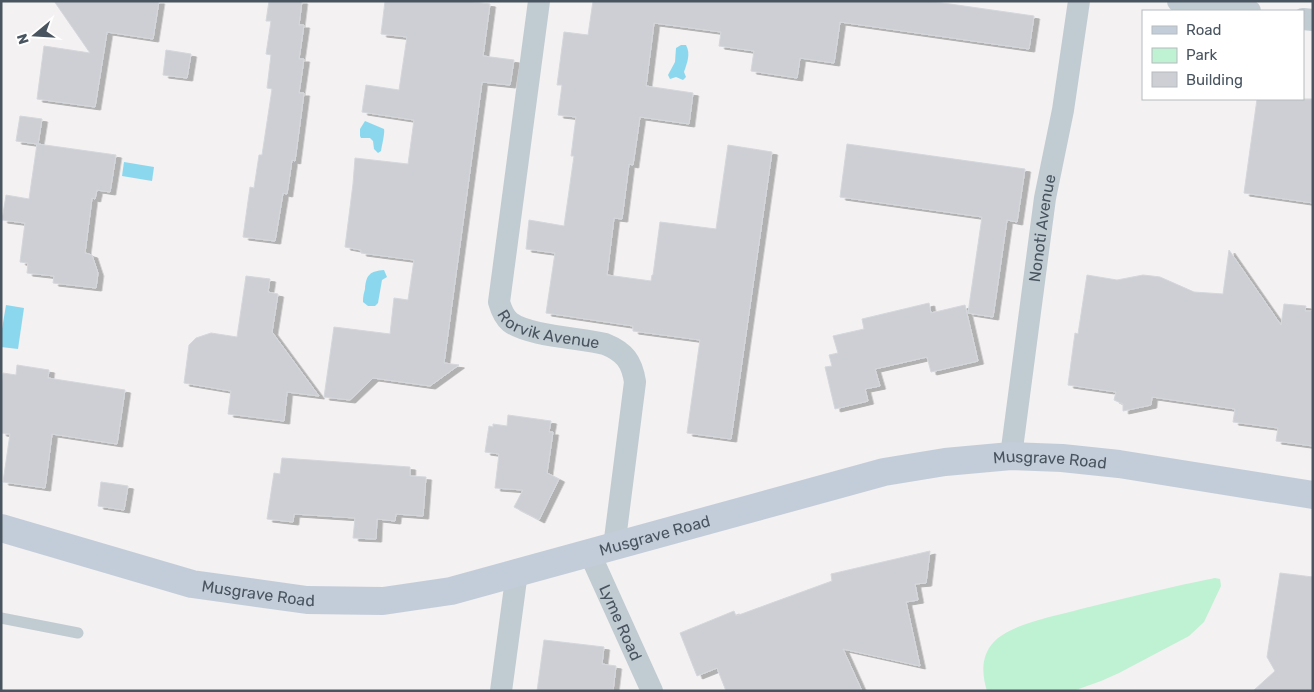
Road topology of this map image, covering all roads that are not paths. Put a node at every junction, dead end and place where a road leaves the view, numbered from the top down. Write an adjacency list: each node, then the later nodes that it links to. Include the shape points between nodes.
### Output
1 (539, 1): 8 (street, Rorvik Avenue, via 499,302 509,321 522,329 605,344 616,348 633,369 635,382)
2 (1079, 1): 5 (street, Nonoti Avenue, via 1045,198)
3 (1178, 1): 4 (street)
4 (1243, 10)
5 (1011, 456): 6 (street, Musgrave Road, via 1119,464); 8 (street, Musgrave Road, via 884,472)
6 (1313, 494)
7 (1, 528): 9 (street, Musgrave Road, via 192,584 307,600 383,600 451,591)
8 (602, 550): 9 (street, Musgrave Road); 13 (street, Lyme Road)
9 (517, 572): 12 (street)
10 (1, 618): 11 (lane)
11 (78, 633)
12 (502, 691)
13 (652, 691)

